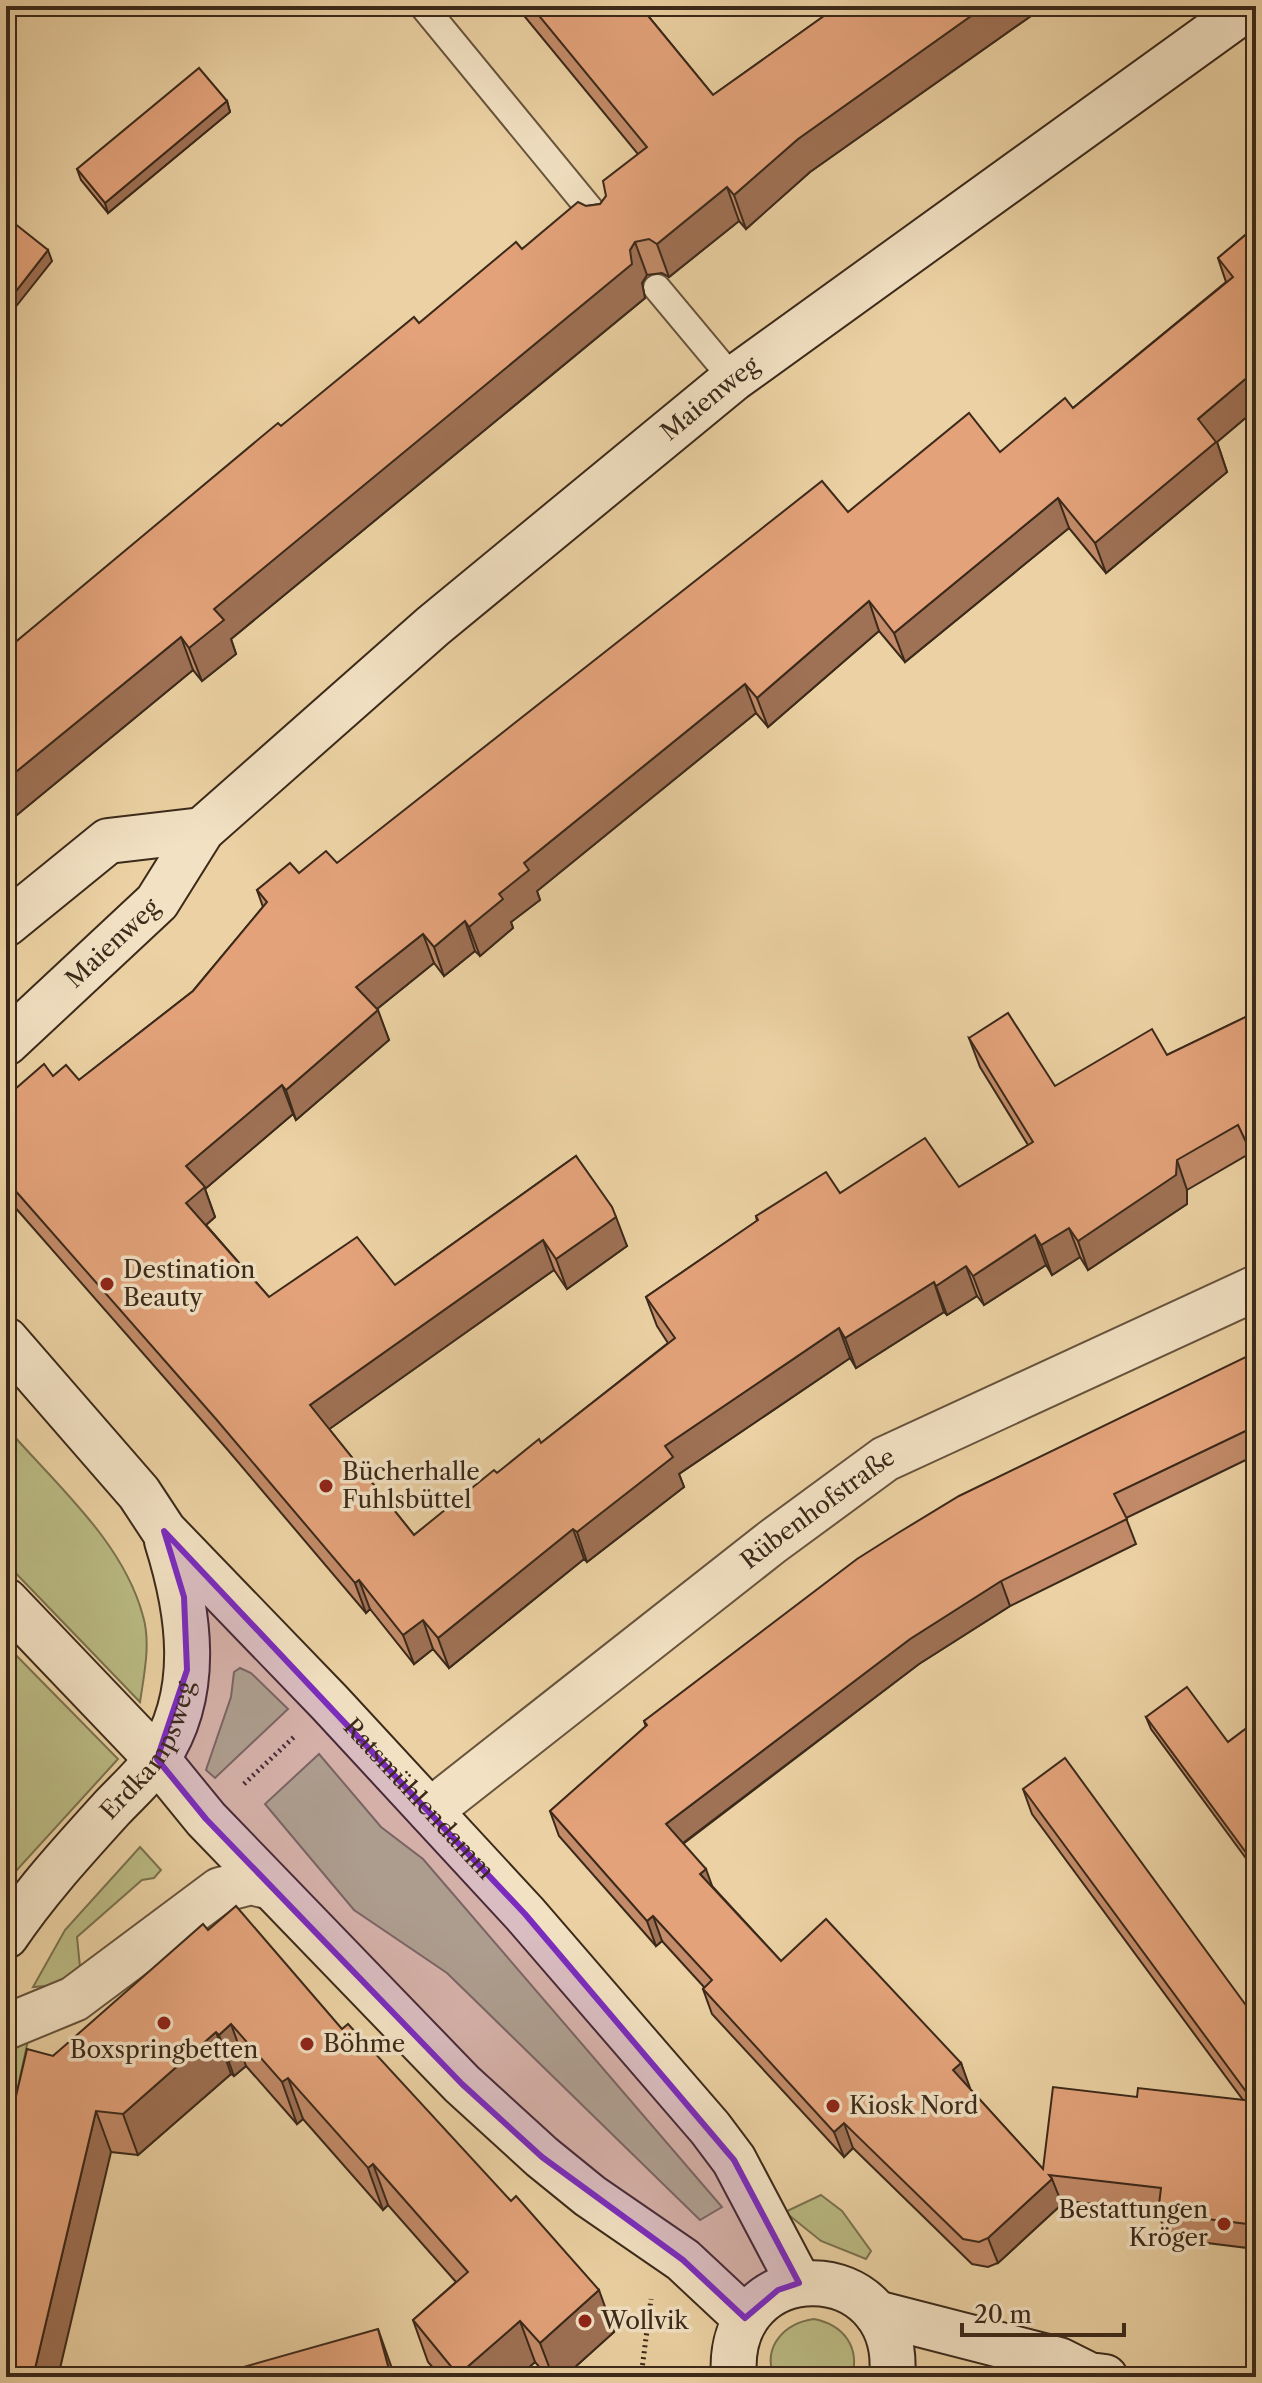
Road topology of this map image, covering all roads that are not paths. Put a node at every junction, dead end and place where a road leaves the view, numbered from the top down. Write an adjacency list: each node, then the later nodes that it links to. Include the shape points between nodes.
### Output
1 (423, 6): 3 (lane)
2 (1250, 6): 5 (street, Maienweg)
3 (603, 225)
4 (657, 288): 5 (lane)
5 (733, 379): 6 (street, Maienweg, via 433,626)
6 (202, 830): 7 (street, via 108,841); 8 (street, Maienweg, via 157,902)
7 (6, 924)
8 (6, 1043)
9 (1256, 1288): 14 (street, Rübenhofstraße, via 885,1459)
10 (6, 1340): 11 (street, Ratsmühlendamm, via 139,1493)
11 (164, 1531): 13 (street, Erdkampsweg, via 184,1597 187,1670 173,1728); 14 (street, Ratsmühlendamm)
12 (6, 1601): 13 (street)
13 (157, 1759): 15 (street); 16 (street, Erdkampsweg, via 34,1895)
14 (430, 1811): 18 (street, Ratsmühlendamm, via 710,2128 734,2160)
15 (271, 1887): 17 (street, via 251,1882 220,1890 74,1999); 20 (street, via 402,2025 542,2157 683,2260)
16 (6, 1936)
17 (6, 2027)
18 (799, 2283): 19 (street, via 842,2287); 20 (street, via 759,2302)
19 (876, 2313): 21 (street, via 1059,2360); 22 (street, via 889,2335)
20 (730, 2357)
21 (1092, 2376)
22 (892, 2377)

